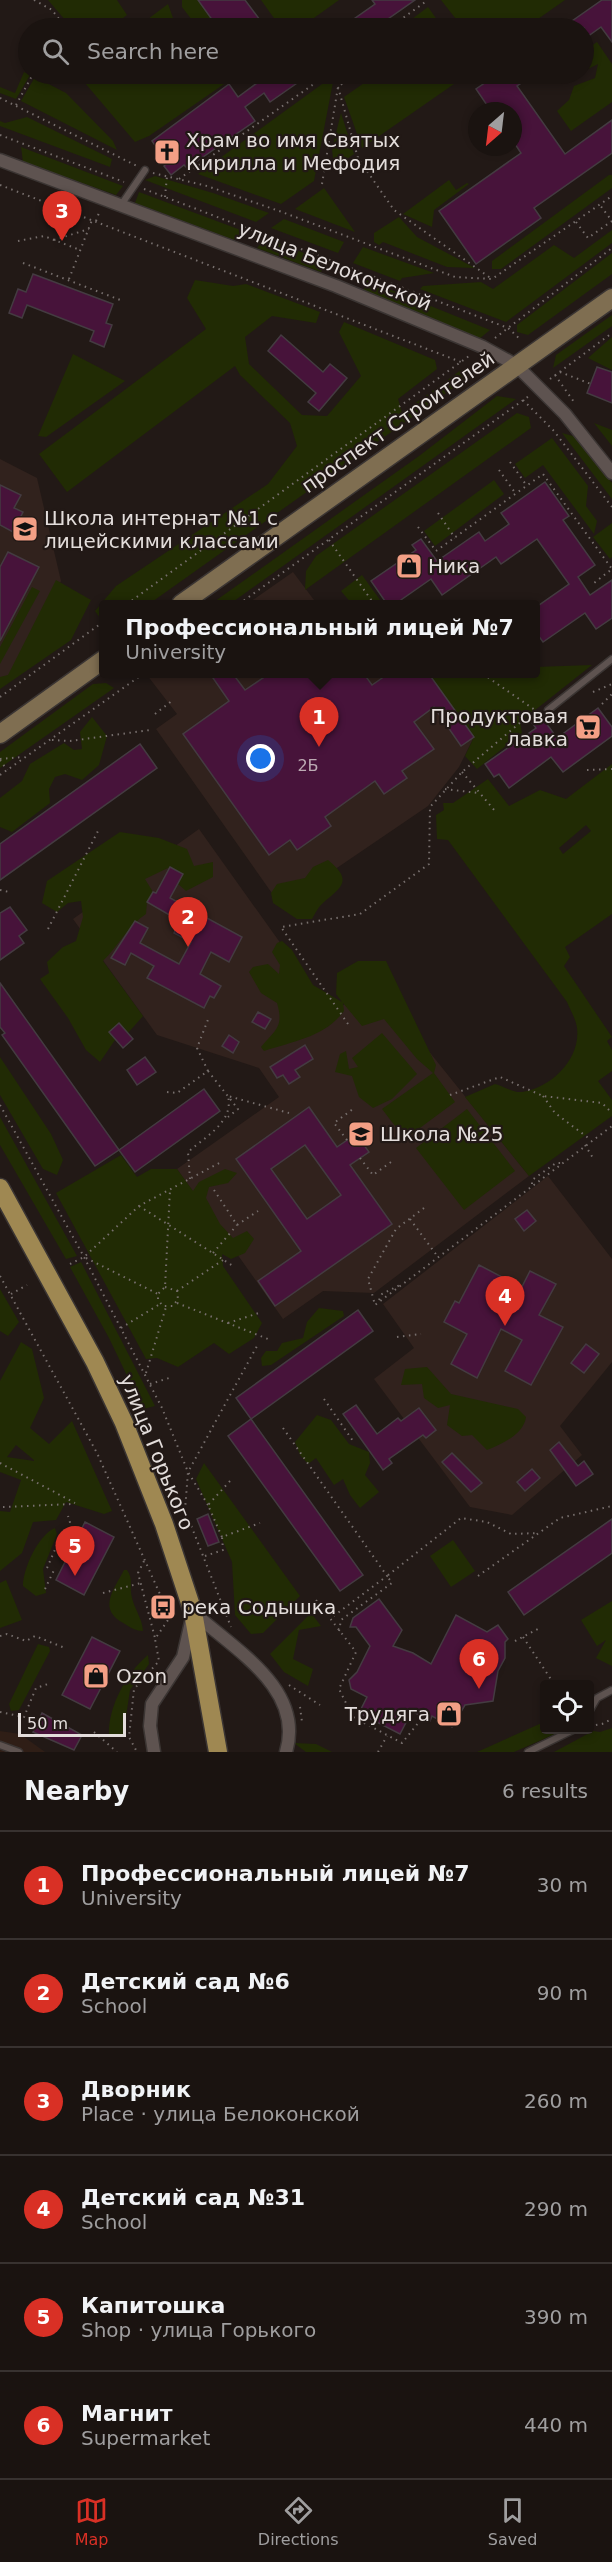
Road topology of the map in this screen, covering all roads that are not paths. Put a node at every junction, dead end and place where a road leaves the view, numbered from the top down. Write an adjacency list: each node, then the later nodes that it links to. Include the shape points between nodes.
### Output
1 (0, 159): 3 (street, улица Белоконской)
2 (145, 171): 3 (lane)
3 (121, 205): 5 (street, улица Белоконской, via 336,286 483,347)
4 (612, 298): 5 (main road, проспект Строителей)
5 (516, 365): 6 (street, улица Белоконской, via 565,414); 7 (main road, проспект Строителей)
6 (612, 473)
7 (187, 600)
8 (612, 659): 10 (lane)
9 (99, 663): 11 (main road)
10 (548, 710)
11 (0, 734)
12 (0, 1188): 13 (main road, улица Горького, via 124,1423)
13 (193, 1612): 20 (street, via 251,1661 282,1696 291,1724); 22 (street, via 183,1657 152,1704); 23 (main road, улица Горького)
14 (612, 1690): 15 (lane)
15 (597, 1698): 16 (lane); 17 (lane)
16 (594, 1699)
17 (594, 1703)
18 (565, 1734): 24 (lane)
19 (0, 1745): 21 (lane)
20 (290, 1750)
21 (19, 1752)
22 (154, 1752)
23 (218, 1752)
24 (528, 1752)

